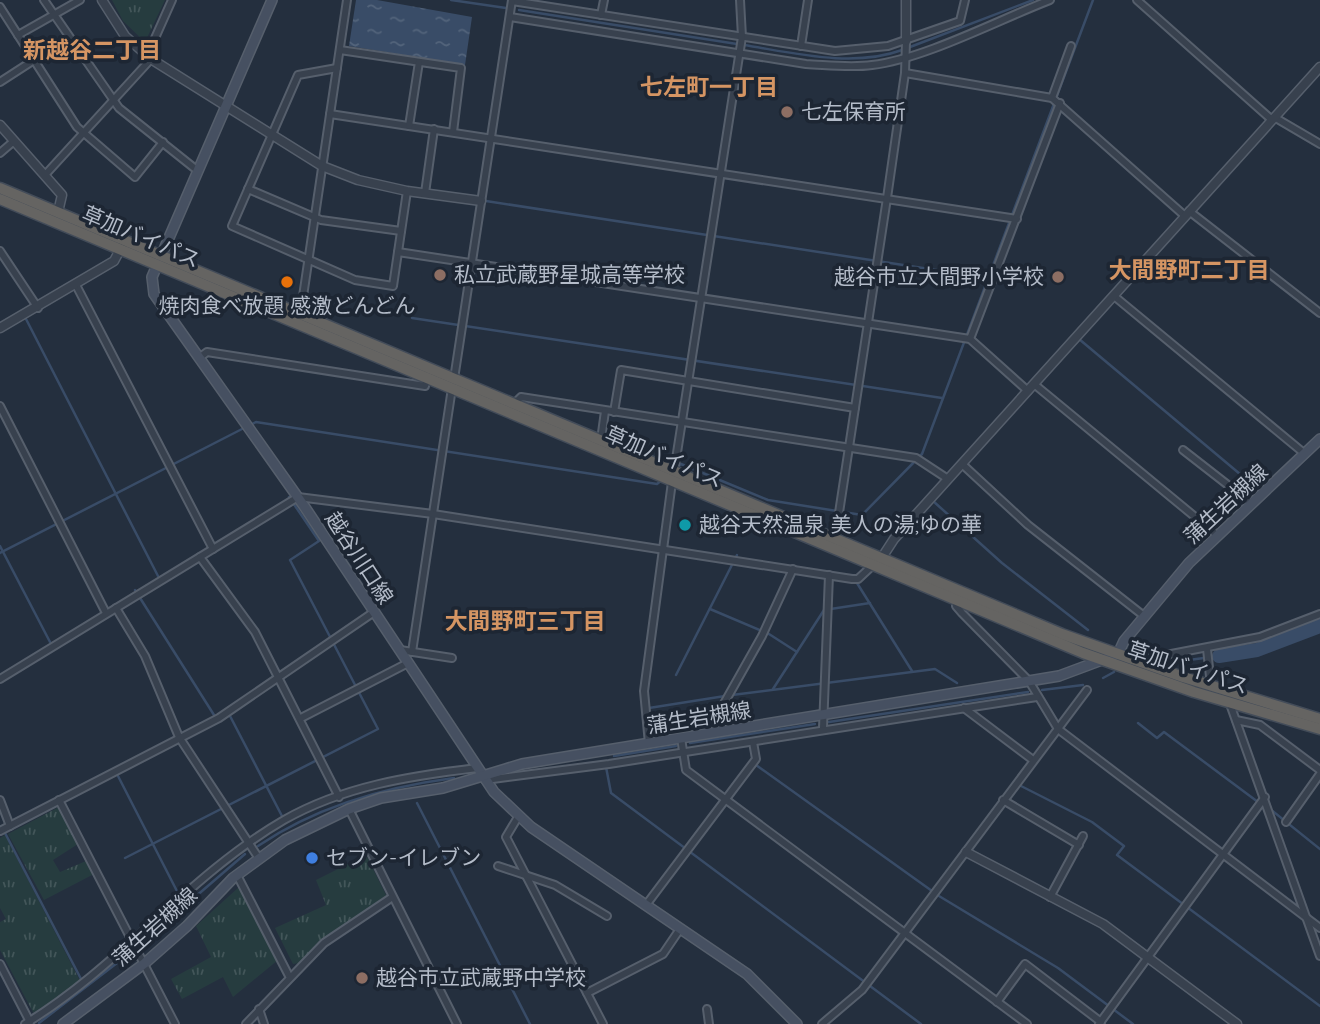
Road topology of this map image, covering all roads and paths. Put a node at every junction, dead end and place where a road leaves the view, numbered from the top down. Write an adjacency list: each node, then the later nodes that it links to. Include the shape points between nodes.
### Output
1 (44, 0): 16 (street)
2 (80, 0): 16 (street)
3 (102, 0): 26 (street, via 125,36)
4 (172, 0): 26 (street)
5 (272, 0): 37 (main road, 越谷川口線)
6 (347, 0): 24 (street)
7 (604, 0): 17 (street)
8 (740, 0): 20 (street)
9 (808, 0): 22 (street)
10 (906, 0): 21 (street)
11 (965, 0): 21 (street, via 960,20)
12 (1049, 0): 27 (street)
13 (1137, 0): 39 (street)
14 (512, 1): 17 (street); 18 (street)
15 (0, 7): 19 (street)
16 (52, 15): 19 (street); 35 (street)
17 (601, 15): 20 (street)
18 (510, 17): 25 (street); 46 (street)
19 (18, 35): 28 (street)
20 (742, 37): 22 (street); 25 (street)
21 (906, 41): 22 (street, via 852,51); 27 (street)
22 (801, 46)
23 (1072, 46): 34 (street)
24 (340, 50): 29 (street); 31 (street)
25 (740, 52): 27 (street, via 844,66); 53 (street)
26 (149, 58): 35 (street); 37 (street)
27 (905, 58): 32 (street)
28 (34, 60): 33 (street); 44 (street)
29 (419, 62): 41 (street); 43 (street, via 461,68)
30 (1320, 67): 39 (street)
31 (337, 68): 38 (street); 45 (street, via 298,75)
32 (905, 73): 34 (street); 59 (street)
33 (0, 82)
34 (1052, 98): 36 (street)
35 (113, 101): 44 (street); 48 (street)
36 (1060, 103): 63 (street); 65 (street)
37 (226, 107): 45 (street); 52 (main road, 越谷川口線)
38 (330, 114): 41 (street); 51 (street)
39 (1273, 119): 49 (street); 63 (street)
40 (0, 125): 47 (street)
41 (409, 125): 42 (street)
42 (434, 129): 43 (street); 58 (street)
43 (453, 132): 46 (street)
44 (82, 134): 48 (street, via 135,177); 54 (street)
45 (271, 136): 51 (street); 56 (street)
46 (491, 138): 53 (street); 61 (street)
47 (14, 141): 50 (street); 54 (street)
48 (163, 142): 52 (street)
49 (1320, 144)
50 (0, 153)
51 (322, 166): 57 (street); 64 (street)
52 (198, 171): 71 (main road, 越谷川口線)
53 (722, 173): 59 (street); 75 (street)
54 (45, 175): 62 (street, via 62,195)
55 (0, 188): 62 (highway, 草加バイパス)
56 (248, 189): 64 (street); 70 (street, via 232,226)
57 (407, 191): 58 (street); 66 (street)
58 (425, 193): 61 (street)
59 (887, 198): 65 (street); 79 (street)
60 (0, 199): 67 (highway, 草加バイパス)
61 (481, 201): 72 (street)
62 (58, 212): 67 (highway, 草加バイパス)
63 (1187, 214): 74 (street); 77 (street)
64 (314, 218): 66 (street); 70 (street)
65 (1017, 219): 81 (street)
66 (401, 231): 69 (street)
67 (123, 245): 71 (highway, 草加バイパス); 73 (street, via 114,261)
68 (0, 251): 76 (street)
69 (398, 252): 70 (street, via 393,286 355,280); 72 (street)
70 (308, 259): 78 (street)
71 (160, 260): 78 (highway, 草加バイパス); 82 (main road, 越谷川口線, via 152,284 154,294); 83 (highway, 草加バイパス)
72 (471, 263): 75 (street); 85 (street)
73 (76, 285): 76 (street); 108 (street)
74 (1114, 296): 86 (street); 99 (street)
75 (703, 299): 79 (street); 84 (street)
76 (38, 308): 80 (street)
77 (1320, 313)
78 (297, 314): 85 (highway, 草加バイパス)
79 (867, 325): 81 (street); 90 (street)
80 (0, 328)
81 (970, 339): 86 (street)
82 (199, 358): 83 (street, via 207,352 425,386); 103 (main road, 越谷川口線)
83 (427, 378): 85 (highway, 草加バイパス)
84 (689, 383): 90 (street); 92 (street, via 621,370); 94 (street)
85 (453, 384): 88 (highway, 草加バイパス); 101 (highway, 草加バイパス); 105 (street)
86 (1031, 387): 100 (street); 106 (street)
87 (554, 402): 88 (street, via 521,397); 91 (street); 93 (street)
88 (514, 404): 93 (highway, 草加バイパス)
89 (0, 405): 117 (street)
90 (855, 408): 97 (street)
91 (605, 411): 92 (street); 96 (street)
92 (614, 412): 94 (street)
93 (548, 418): 96 (highway, 草加バイパス)
94 (683, 424): 97 (street); 101 (street)
95 (1320, 439): 99 (main road, 蒲生岩槻線)
96 (601, 440): 101 (highway, 草加バイパス)
97 (848, 448): 102 (street, via 916,458); 107 (street)
98 (1182, 450): 104 (street)
99 (1305, 454): 104 (main road, 蒲生岩槻線)
100 (962, 464): 102 (street); 119 (street, via 1028,525)
101 (673, 477): 107 (highway, 草加バイパス); 109 (street); 111 (highway, 草加バイパス)
102 (948, 479): 111 (street)
103 (298, 498): 105 (street); 108 (street); 116 (main road, 越谷川口線)
104 (1251, 503): 106 (main road, 蒲生岩槻線)
105 (433, 514): 109 (street); 122 (street)
106 (1217, 536): 119 (main road, 蒲生岩槻線)
107 (835, 539): 111 (highway, 草加バイパス)
108 (213, 549): 110 (street)
109 (664, 550): 112 (street); 147 (street, via 644,691)
110 (200, 557): 115 (street); 128 (street, via 255,632)
111 (877, 562): 113 (street, via 859,579); 114 (highway, 草加バイパス); 123 (highway, 草加バイパス)
112 (793, 569): 113 (street); 143 (street, via 722,707)
113 (829, 575): 136 (street)
114 (958, 601): 125 (highway, 草加バイパス); 130 (street, via 962,613)
115 (116, 607): 117 (street); 144 (street, via 145,656)
116 (374, 612): 121 (main road, 越谷川口線); 128 (street)
117 (106, 613): 129 (street)
118 (1320, 614): 120 (street, via 1260,637)
119 (1144, 616): 123 (main road, 蒲生岩槻線)
120 (1207, 649): 126 (street); 131 (street)
121 (400, 650): 122 (street); 127 (main road, 越谷川口線)
122 (412, 652): 124 (street)
123 (1118, 654): 125 (main road, 蒲生岩槻線); 126 (highway, 草加バイパス)
124 (453, 657)
125 (1101, 660): 130 (main road, 蒲生岩槻線, via 1059,676); 134 (highway, 草加バイパス)
126 (1136, 661): 131 (highway, 草加バイパス)
127 (408, 663): 137 (street); 151 (main road, 越谷川口線)
128 (279, 676): 137 (street); 144 (street, via 219,718)
129 (0, 679)
130 (1029, 681): 133 (street); 136 (main road, 蒲生岩槻線)
131 (1211, 686): 138 (highway, 草加バイパス)
132 (1087, 690): 141 (street)
133 (1037, 696): 135 (street); 141 (street)
134 (1230, 704): 139 (street); 142 (highway, 草加バイパス)
135 (964, 708): 140 (street); 149 (street)
136 (822, 716): 140 (street); 143 (main road, 蒲生岩槻線)
137 (301, 718): 152 (street)
138 (1320, 719)
139 (1236, 720): 150 (street, via 1260,725); 153 (street)
140 (822, 728): 146 (street)
141 (1058, 729): 149 (street); 167 (street)
142 (1320, 729)
143 (722, 732): 145 (main road, 蒲生岩槻線)
144 (179, 737): 155 (street); 164 (street)
145 (681, 738): 147 (main road, 蒲生岩槻線); 148 (street)
146 (753, 742): 148 (street); 156 (street, via 756,759)
147 (649, 744): 151 (main road, 蒲生岩槻線)
148 (684, 752): 151 (street); 156 (street, via 686,770)
149 (1033, 760): 157 (street)
150 (1320, 772): 160 (street)
151 (481, 774): 152 (street, via 403,776); 158 (main road, 蒲生岩槻線, via 443,788 386,797); 159 (main road, 越谷川口線)
152 (339, 797): 164 (street, via 285,820)
153 (1265, 797): 167 (street); 176 (street)
154 (0, 800): 161 (street)
155 (59, 800): 161 (street); 180 (street)
156 (725, 800): 174 (street); 179 (street)
157 (1003, 800): 165 (street); 166 (street)
158 (349, 809): 168 (main road, 蒲生岩槻線); 173 (street)
159 (518, 817): 170 (street, via 506,837); 174 (main road, 越谷川口線)
160 (1286, 822)
161 (10, 826): 162 (street)
162 (0, 831)
163 (1083, 836): 165 (street)
164 (249, 843): 168 (street); 180 (street)
165 (1079, 845): 172 (street)
166 (966, 852): 172 (street); 179 (street)
167 (1223, 856): 176 (street); 182 (street)
168 (258, 857): 171 (main road, 蒲生岩槻線)
169 (498, 866): 170 (street)
170 (527, 874): 175 (street); 186 (street)
171 (237, 875): 183 (main road, 蒲生岩槻線); 185 (street)
172 (1049, 897): 182 (street, via 1103,924)
173 (391, 898): 185 (street, via 324,943); 196 (street)
174 (646, 905): 178 (main road, 越谷川口線)
175 (607, 916)
176 (1307, 918): 177 (street); 181 (street)
177 (1320, 928)
178 (680, 929): 186 (street, via 663,954); 199 (main road, 越谷川口線, via 747,974)
179 (904, 933): 187 (street); 200 (street, via 862,990)
180 (133, 942): 183 (street); 190 (street)
181 (1320, 956)
182 (1147, 957): 191 (street); 202 (street)
183 (145, 963): 192 (main road, 蒲生岩槻線); 193 (street)
184 (0, 964): 190 (street)
185 (289, 976): 188 (street)
186 (587, 992): 197 (street)
187 (997, 1002): 191 (street, via 1025,964); 201 (street)
188 (259, 1009): 194 (street); 195 (street)
189 (707, 1009): 198 (street)
190 (29, 1023)
191 (1100, 1023)
192 (63, 1024)
193 (175, 1024)
194 (246, 1024)
195 (264, 1024)
196 (457, 1024)
197 (603, 1024)
198 (709, 1024)
199 (797, 1024)
200 (822, 1024)
201 (1027, 1024)
202 (1237, 1024)

